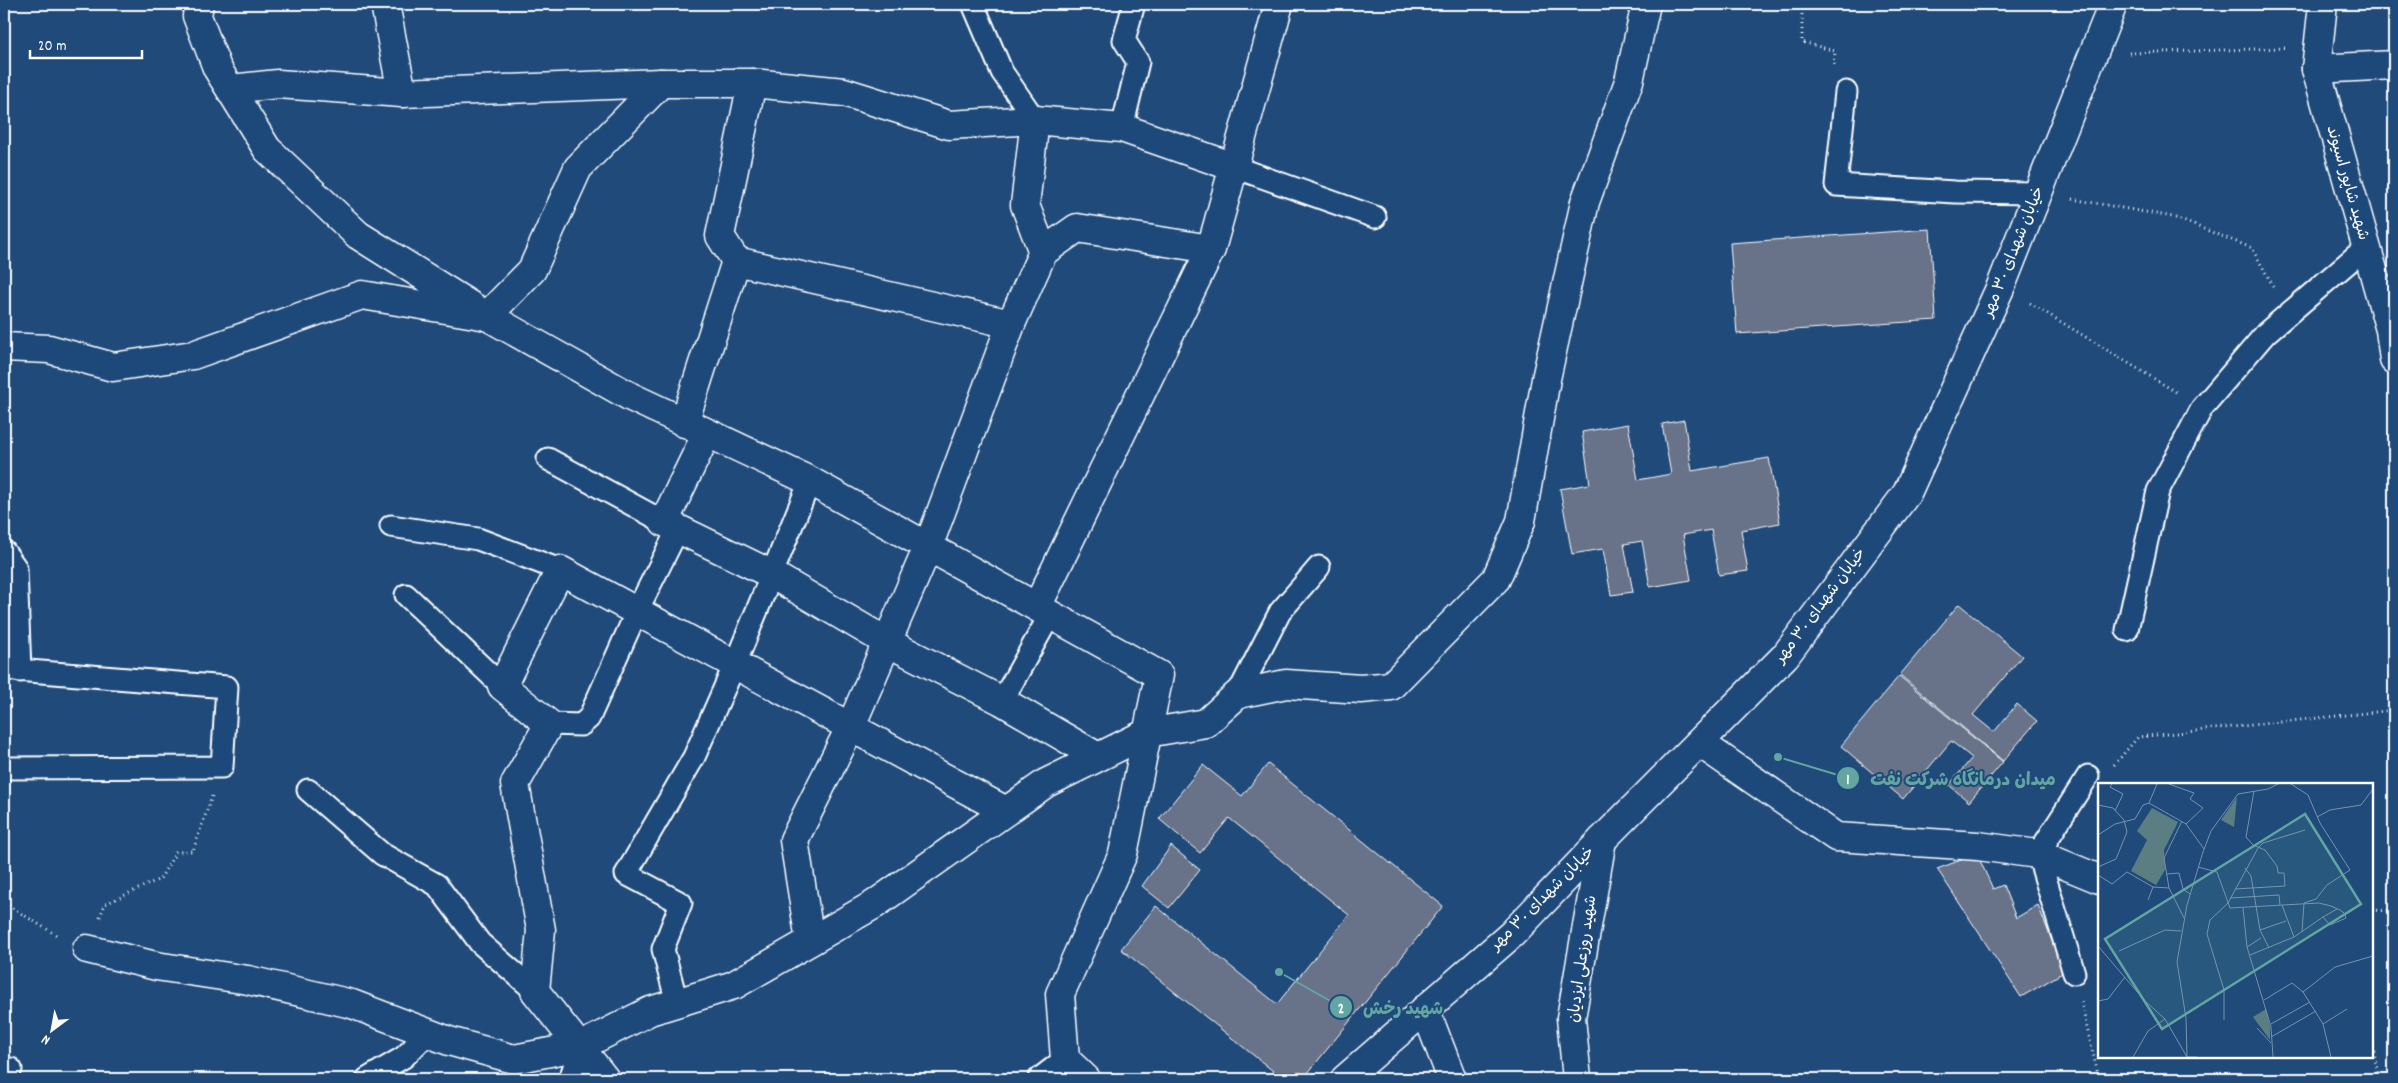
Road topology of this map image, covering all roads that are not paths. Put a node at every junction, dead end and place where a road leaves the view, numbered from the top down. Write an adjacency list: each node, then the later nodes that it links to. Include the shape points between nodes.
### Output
1 (199, 4): 13 (street, via 197,16 217,68)
2 (385, 4): 15 (street)
3 (973, 4): 16 (lane, via 1002,72)
4 (1134, 4): 17 (lane, via 1124,40 1138,62)
5 (1279, 4): 18 (street)
6 (1646, 4): 47 (street, via 1629,81 1585,202 1546,379 1521,521 1496,578 1391,686 1361,689 1286,684)
7 (2113, 4): 19 (street, خیابان شهدای ۳۰ مهر)
8 (2323, 4): 9 (street, شهید شاپور اسیوند)
9 (2317, 58): 10 (street); 21 (street, شهید شاپور اسیوند)
10 (2394, 65)
11 (661, 83): 12 (street); 15 (street); 25 (street, via 578,168 532,270)
12 (752, 83): 16 (street, via 844,92 949,125); 24 (street, via 720,236)
13 (231, 89): 15 (street, via 278,84); 25 (street, via 267,149 358,235)
14 (1846, 92): 19 (lane, via 1836,185)
15 (402, 93)
16 (1035, 120): 17 (street); 23 (street, via 1025,205)
17 (1122, 128): 18 (street)
18 (1234, 167): 20 (lane); 22 (street)
19 (2038, 193): 52 (street, خیابان شهدای ۳۰ مهر, via 2001,286 1907,493 1785,656)
20 (1375, 218)
21 (2366, 248): 28 (street, شهید شاپور اسیوند, via 2390,330); 42 (lane, via 2266,333 2202,408 2158,491)
22 (1211, 249): 23 (street, via 1077,228); 41 (street)
23 (1043, 252): 26 (street)
24 (736, 261): 26 (street); 29 (street)
25 (487, 316): 27 (street, via 362,295 193,355 113,367 49,349); 29 (street, via 631,397)
26 (1011, 324): 34 (street)
27 (4, 347)
28 (2394, 360)
29 (696, 428): 31 (street); 33 (street)
30 (548, 459): 33 (lane)
31 (810, 481): 34 (street); 38 (lane)
32 (391, 526): 37 (lane, via 478,539)
33 (671, 526): 38 (street); 40 (lane)
34 (928, 547): 41 (street); 43 (street)
35 (4, 551): 45 (lane, via 16,568)
36 (1319, 567): 47 (lane, via 1280,612)
37 (560, 570): 40 (street); 46 (street)
38 (771, 574): 43 (street); 44 (lane)
39 (406, 595): 46 (lane)
40 (637, 611): 44 (street); 49 (lane, via 589,718 582,726)
41 (1043, 611): 48 (lane); 51 (street, via 1159,675)
42 (2127, 630)
43 (887, 642): 48 (street); 50 (street)
44 (736, 664): 50 (street); 65 (lane, via 694,757 626,874 681,904 663,949)
45 (12, 670): 54 (lane, via 227,687 222,767)
46 (502, 686): 49 (street)
47 (1238, 694): 51 (street, via 1206,723)
48 (1002, 701): 53 (street)
49 (549, 724): 64 (street, via 515,784 541,930)
50 (851, 726): 57 (street); 61 (street, via 794,840)
51 (1147, 733): 53 (street); 69 (street, via 1123,854 1060,994)
52 (1700, 743): 58 (street, خیابان شهدای ۳۰ مهر); 59 (street, via 1836,837 1978,846)
53 (1098, 757): 57 (street, via 1046,783)
54 (4, 768)
55 (2088, 776): 59 (lane)
56 (308, 790): 64 (lane, via 382,854 437,885 480,943)
57 (1006, 811): 61 (street, via 875,904)
58 (1602, 840): 66 (street, خیابان شهدای ۳۰ مهر, via 1512,934); 77 (street, شهید روزعلی ایزدیان, via 1571,1018)
59 (2038, 854): 60 (street); 63 (lane)
60 (2098, 879)
61 (810, 941): 65 (street, via 734,985)
62 (86, 949): 67 (street, via 352,1004)
63 (2074, 973)
64 (535, 991): 68 (street)
65 (677, 1003): 68 (street, via 650,1012)
66 (1425, 1009): 75 (street, خیابان شهدای ۳۰ مهر); 76 (street)
67 (428, 1033): 68 (street, via 514,1059); 70 (lane, via 404,1057)
68 (581, 1046): 71 (lane); 72 (street)
69 (1065, 1059): 73 (lane); 74 (street)
70 (367, 1079)
71 (570, 1079)
72 (605, 1079)
73 (1039, 1079)
74 (1086, 1079)
75 (1346, 1079)
76 (1452, 1079)
77 (1577, 1079)

